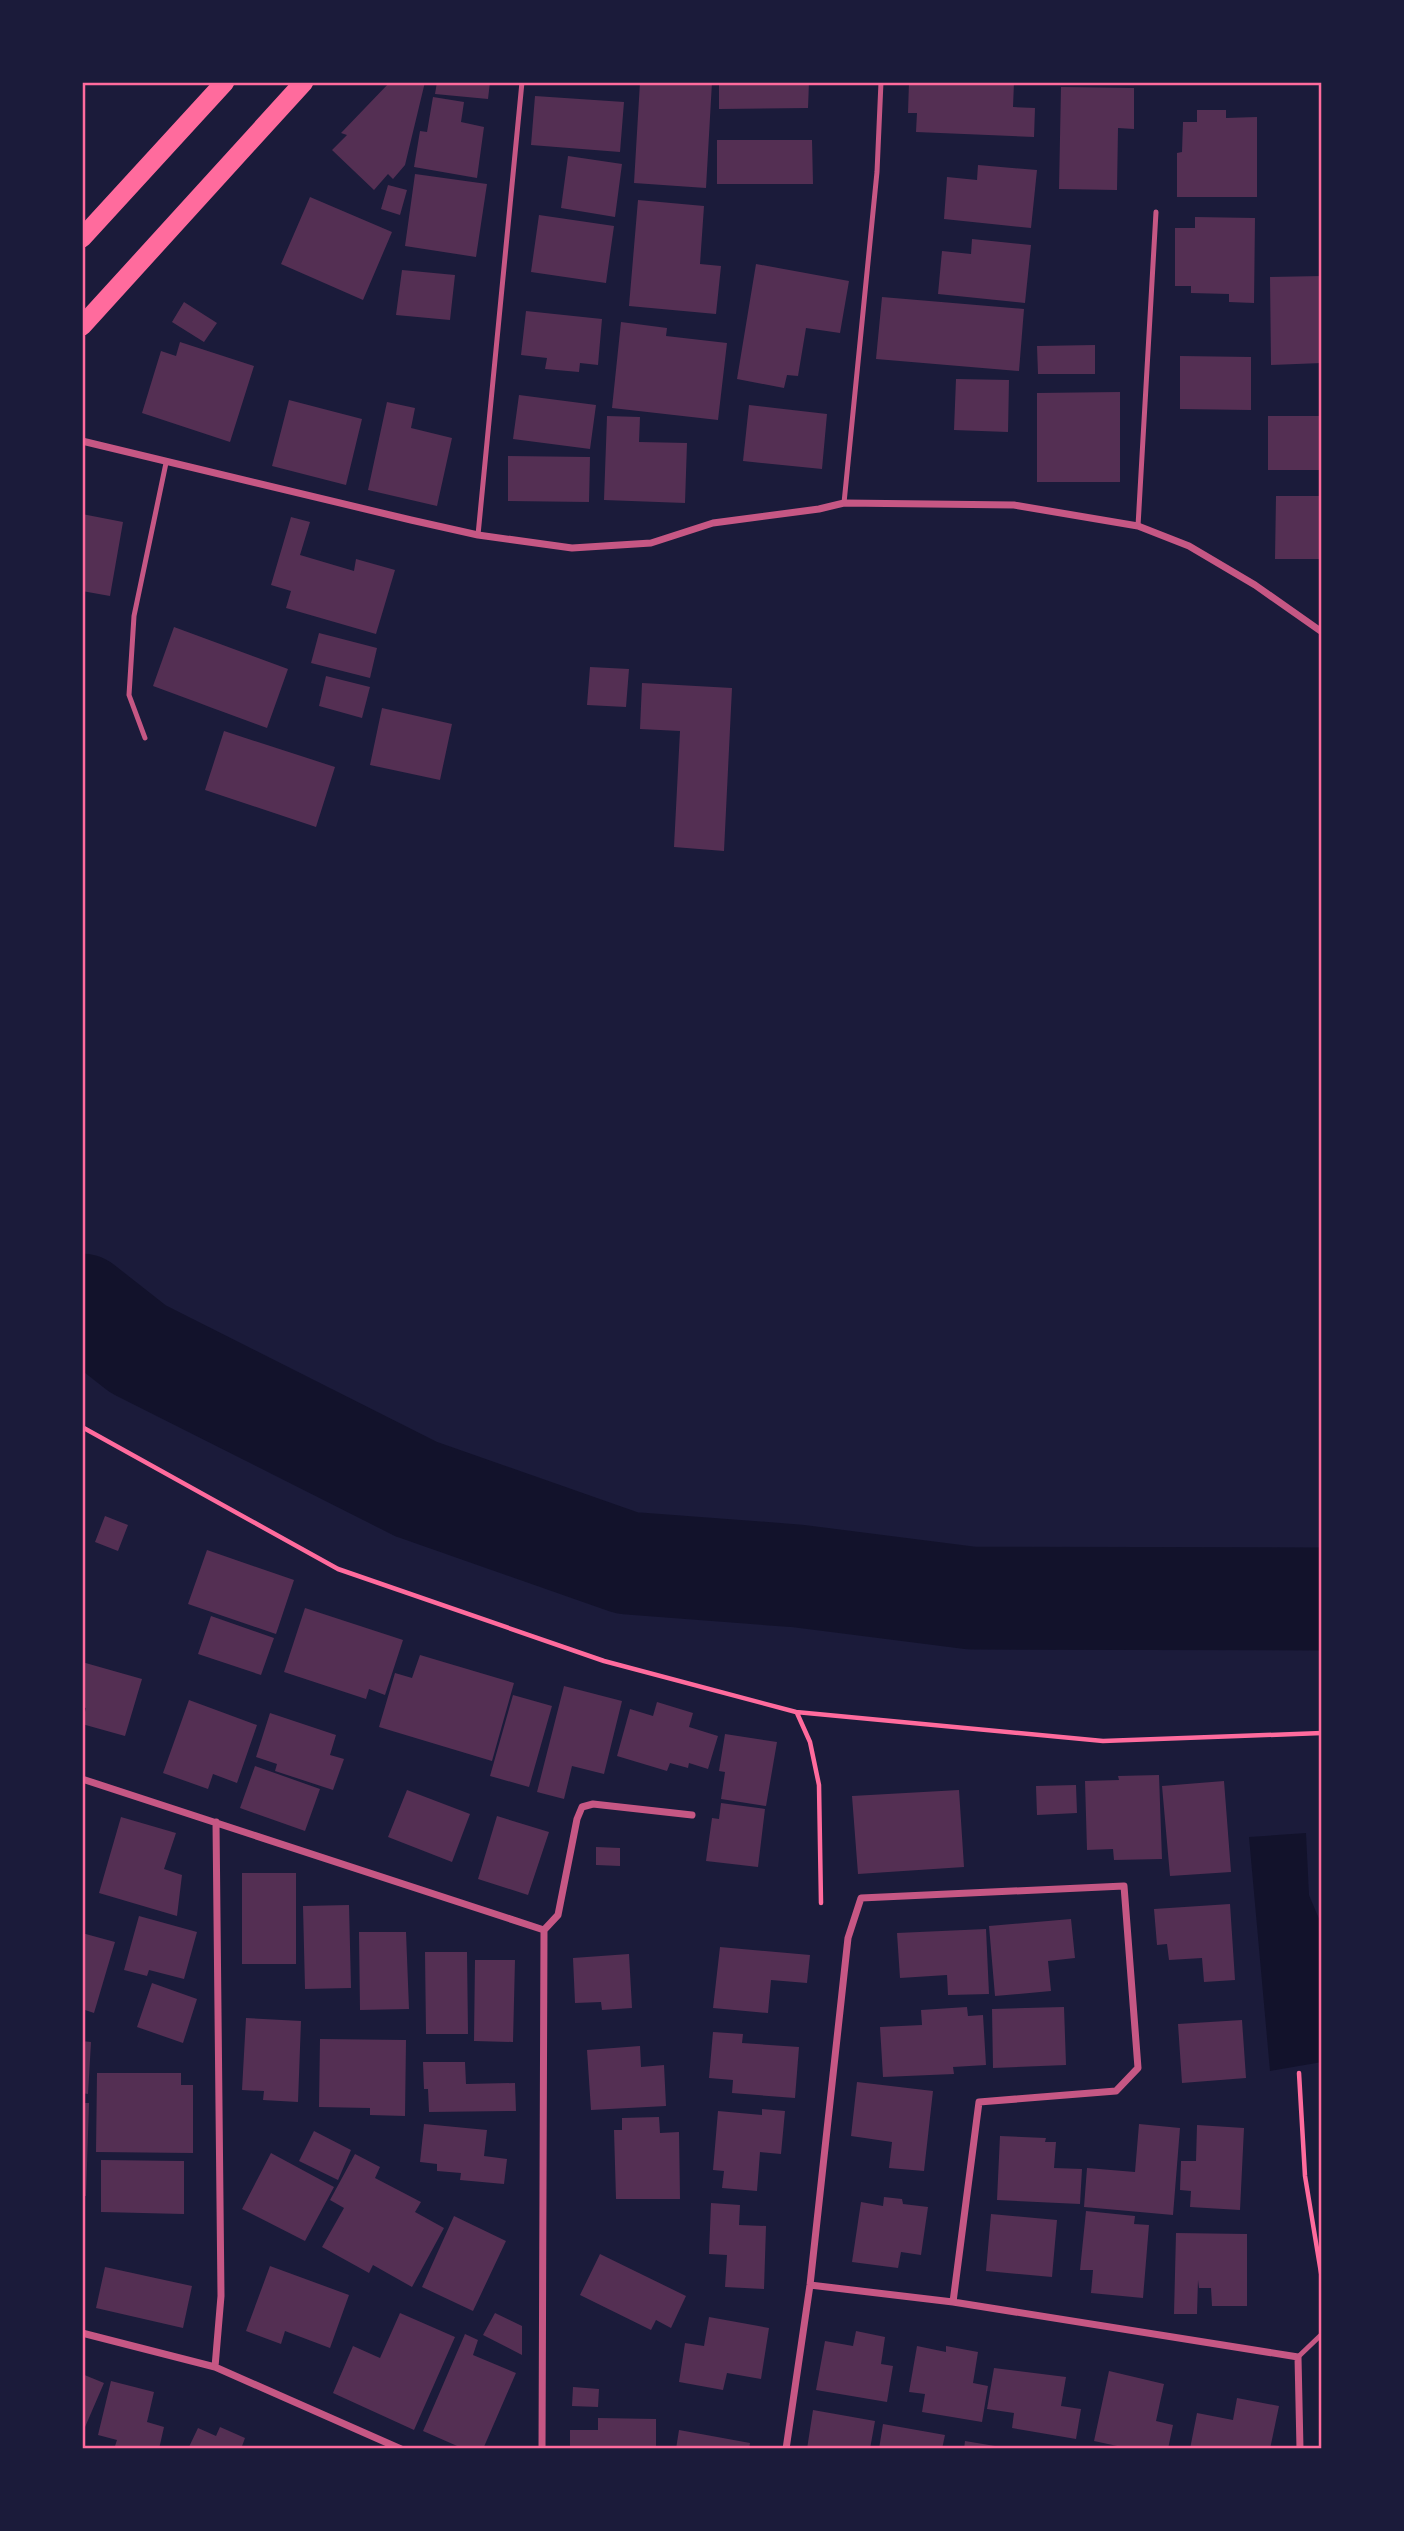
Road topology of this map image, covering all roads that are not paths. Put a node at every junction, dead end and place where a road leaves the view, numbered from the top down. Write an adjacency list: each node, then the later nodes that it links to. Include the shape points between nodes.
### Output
1 (226, 82): 6 (highway)
2 (304, 82): 7 (highway)
3 (522, 82): 12 (lane)
4 (881, 82): 10 (lane, via 877,172)
5 (1156, 212): 11 (lane)
6 (82, 238)
7 (82, 326)
8 (82, 441): 9 (street)
9 (166, 463): 12 (street); 14 (lane, via 134,616 129,695)
10 (844, 503): 11 (street, via 1014,505); 12 (street, via 713,523 651,543 572,548)
11 (1138, 526): 13 (street, via 1189,547 1255,585)
12 (478, 535)
13 (1322, 632)
14 (145, 738)
15 (82, 1779): 17 (street)
16 (692, 1815): 18 (street, via 593,1804 582,1807 558,1915)
17 (216, 1822): 18 (street); 24 (street, via 221,2296)
18 (544, 1930): 26 (street)
19 (810, 2285): 20 (street); 20 (street, via 848,1938 861,1898 1124,1886 1138,2068 1116,2091 979,2102); 27 (street)
20 (953, 2302): 23 (street)
21 (82, 2333): 24 (street)
22 (1322, 2334): 23 (lane)
23 (1298, 2357): 28 (street)
24 (215, 2367): 25 (street)
25 (401, 2449)
26 (541, 2449)
27 (786, 2449)
28 (1300, 2449)

